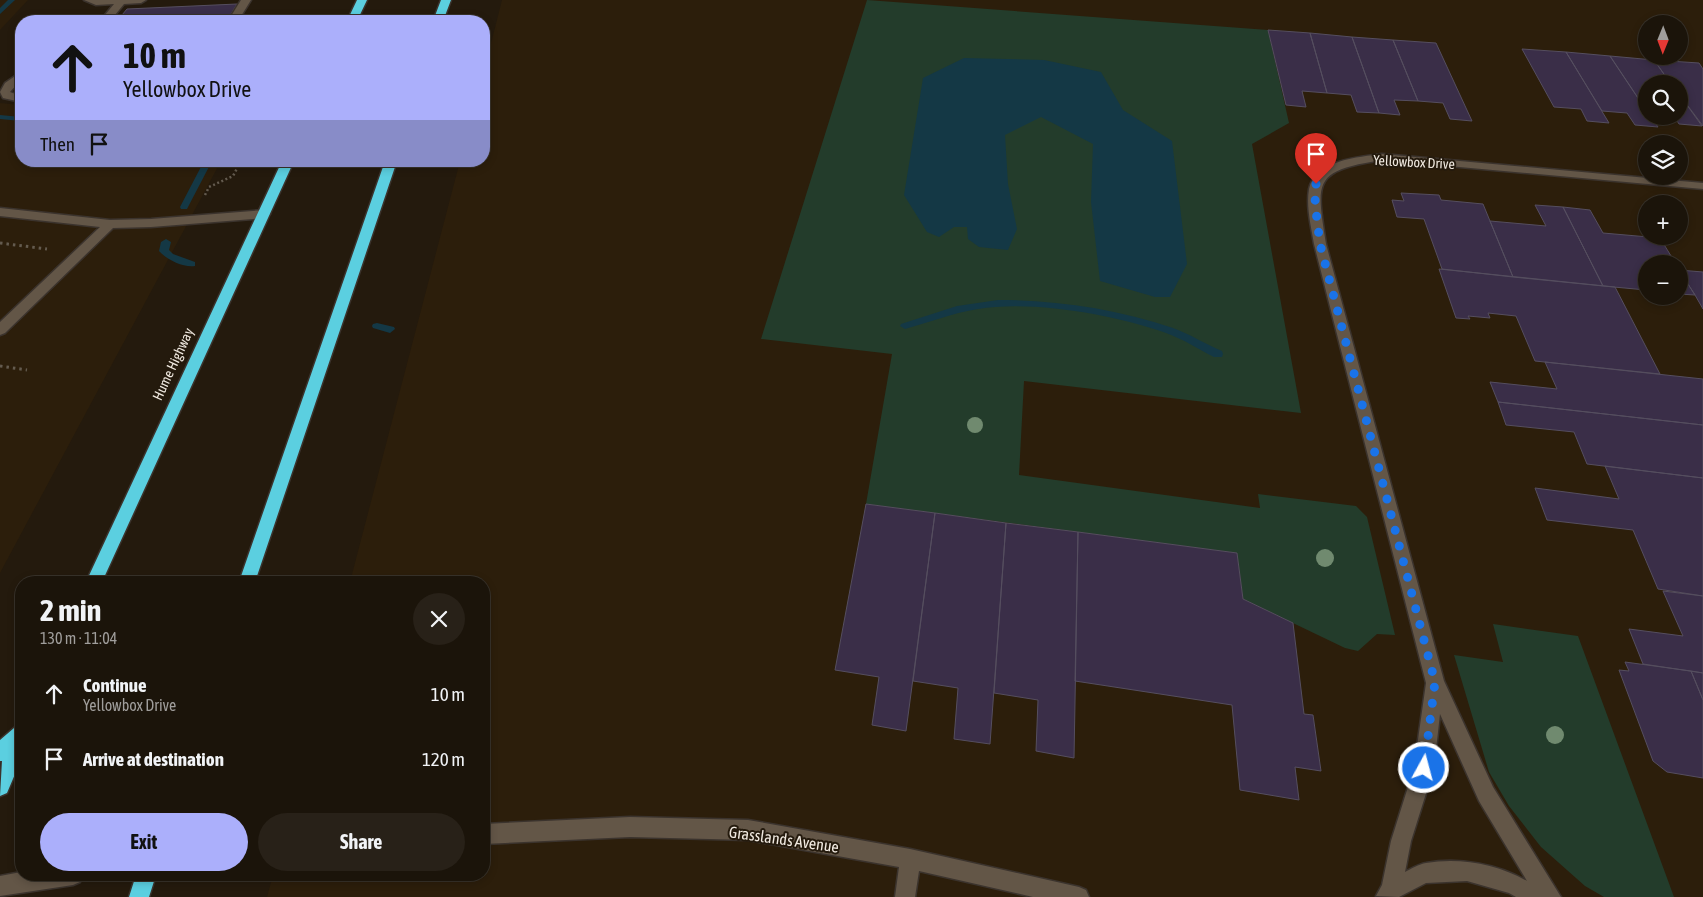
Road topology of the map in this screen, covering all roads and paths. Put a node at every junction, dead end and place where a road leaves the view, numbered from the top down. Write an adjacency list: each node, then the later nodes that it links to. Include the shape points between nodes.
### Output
1 (88, 0): 6 (street)
2 (141, 0): 6 (street)
3 (246, 0): 8 (street)
4 (362, 0): 9 (highway)
5 (446, 0): 10 (highway)
6 (121, 1): 7 (street)
7 (110, 15)
8 (237, 15)
9 (355, 15)
10 (440, 15)
11 (15, 80): 12 (street, via 5,92)
12 (15, 98)
13 (285, 167): 17 (highway, Hume Highway)
14 (389, 167): 25 (highway)
15 (1703, 186): 26 (street, Yellowbox Drive, via 1382,157 1350,161 1327,172 1316,184 1320,244)
16 (0, 212): 18 (street)
17 (264, 214): 18 (street); 24 (highway, Hume Highway)
18 (110, 224): 21 (street)
19 (0, 243): 20 (path)
20 (56, 250)
21 (0, 330)
22 (0, 366): 23 (path)
23 (27, 370)
24 (97, 576)
25 (249, 576)
26 (1435, 682): 36 (street, via 1424,768); 41 (street, via 1486,794)
27 (15, 739): 28 (highway)
28 (0, 752)
29 (15, 753): 30 (highway)
30 (0, 786)
31 (490, 834): 32 (street, Grasslands Avenue, via 630,827 748,830)
32 (910, 860): 38 (street); 39 (street, Grasslands Avenue)
33 (33, 881): 35 (street)
34 (144, 881): 37 (highway)
35 (0, 886)
36 (1388, 894): 40 (street, via 1425,873 1467,872 1513,884)
37 (138, 897)
38 (905, 897)
39 (1079, 897)
40 (1536, 897)
41 (1551, 897)

